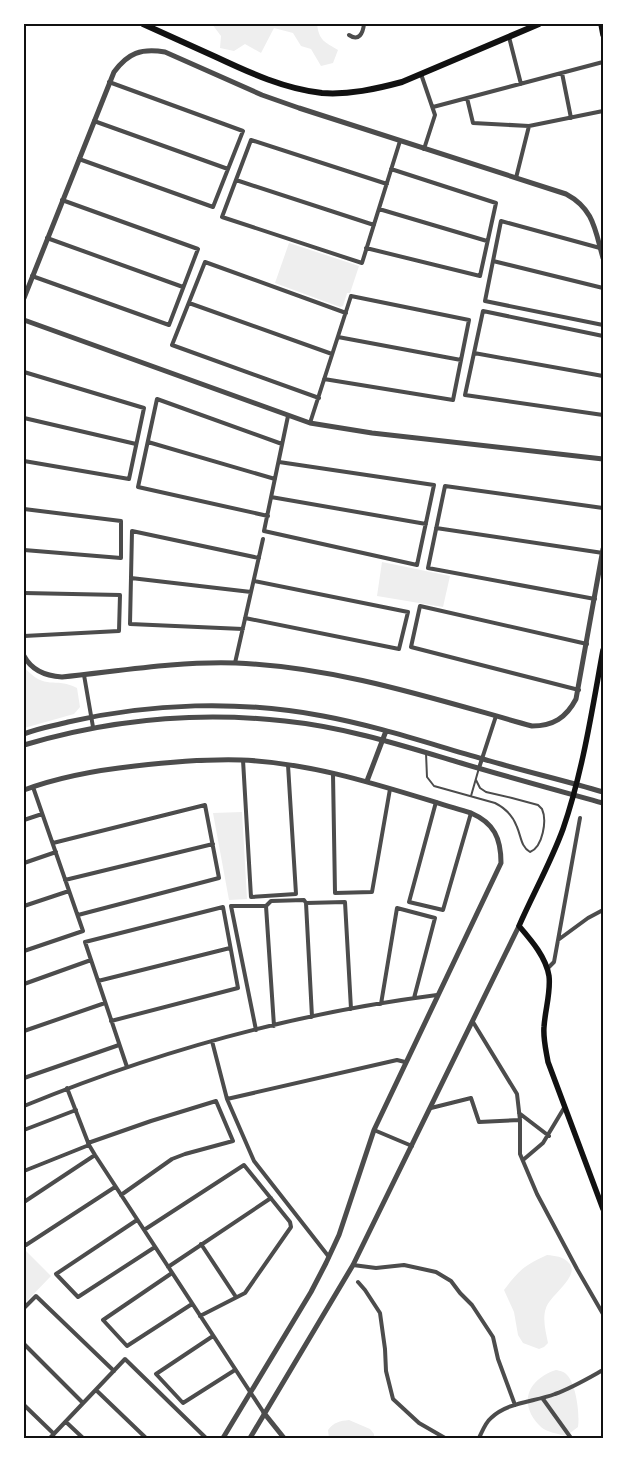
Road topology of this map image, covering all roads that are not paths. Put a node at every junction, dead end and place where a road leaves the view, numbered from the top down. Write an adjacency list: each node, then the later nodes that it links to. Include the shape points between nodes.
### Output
1 (143, 24): 11 (main road, via 244,70 285,86 312,91 348,93 402,82)
2 (364, 24): 7 (street, via 362,34 353,38)
3 (539, 24): 5 (main road)
4 (601, 24): 6 (main road)
5 (525, 27): 8 (main road)
6 (603, 35)
7 (349, 36)
8 (509, 37): 11 (main road); 13 (street)
9 (603, 62): 10 (street)
10 (562, 73): 13 (street); 17 (street)
11 (421, 74): 15 (street)
12 (109, 82): 18 (street); 20 (street, via 129,56 152,50 165,52 262,96); 23 (street, via 243,130)
13 (521, 84): 14 (street)
14 (467, 98): 15 (street); 19 (street, via 473,123)
15 (433, 107): 21 (street, via 434,115)
16 (603, 111): 17 (street)
17 (571, 118): 19 (street)
18 (94, 121): 22 (street); 23 (street)
19 (529, 126): 25 (street)
20 (400, 141): 21 (street); 24 (street)
21 (424, 149): 25 (street)
22 (79, 159): 23 (street, via 213,207); 28 (street)
23 (228, 169)
24 (391, 169): 27 (street); 33 (street, via 496,203)
25 (516, 178): 32 (street, via 576,200 588,212)
26 (236, 180): 27 (street, via 251,140); 30 (street); 34 (street, via 222,217 362,263)
27 (387, 184): 29 (street)
28 (62, 200): 31 (street); 39 (street, via 198,249)
29 (379, 209): 30 (street); 33 (street)
30 (374, 224): 34 (street)
31 (47, 238): 38 (street); 39 (street)
32 (600, 238): 35 (street)
33 (488, 241): 34 (street, via 480,276)
34 (366, 248)
35 (600, 248): 36 (street); 37 (street, via 501,221)
36 (603, 258)
37 (493, 261): 40 (street); 45 (street, via 485,301)
38 (32, 276): 39 (street, via 169,325); 41 (street)
39 (183, 287)
40 (603, 288)
41 (24, 298)
42 (189, 303): 43 (street, via 205,262); 49 (street); 54 (street, via 172,345)
43 (346, 313): 47 (street); 50 (street, via 351,296 470,320)
44 (24, 320): 56 (street)
45 (603, 325)
46 (603, 336): 48 (street, via 483,311)
47 (338, 337): 49 (street); 50 (street)
48 (474, 353): 52 (street); 55 (street, via 464,394)
49 (332, 354): 53 (street)
50 (461, 360): 53 (street, via 453,400)
51 (24, 372): 60 (street, via 144,408)
52 (603, 376)
53 (324, 379): 54 (street)
54 (319, 398): 58 (street)
55 (603, 415)
56 (288, 416): 58 (street); 61 (street)
57 (24, 418): 60 (street)
58 (310, 423): 62 (street)
59 (148, 442): 61 (street, via 157,399); 65 (street); 69 (street, via 138,487)
60 (136, 444): 63 (street, via 129,479)
61 (282, 444): 64 (street)
62 (603, 459)
63 (24, 461)
64 (278, 462): 65 (street); 70 (street, via 434,485)
65 (275, 479): 66 (street)
66 (271, 496): 69 (street); 70 (street)
67 (603, 508): 71 (street, via 445,486)
68 (24, 509): 74 (street, via 121,521 121,558)
69 (268, 516): 70 (street, via 264,531 417,565)
70 (426, 524)
71 (436, 528): 75 (street); 81 (street, via 428,568)
72 (264, 540): 76 (street)
73 (603, 549): 75 (street)
74 (24, 550)
75 (603, 553): 81 (street)
76 (259, 558): 77 (street, via 132,531); 78 (street)
77 (131, 578): 79 (street); 83 (street, via 130,624)
78 (254, 581): 79 (street); 82 (street, via 408,612 399,649)
79 (251, 592): 82 (street)
80 (24, 593): 84 (street, via 120,595 119,631)
81 (594, 598): 85 (street)
82 (245, 618): 83 (street)
83 (243, 629): 88 (street)
84 (24, 636)
85 (587, 644): 90 (street); 90 (street, via 420,606 411,647)
86 (603, 650): 106 (main road)
87 (24, 656): 89 (street, via 41,673 62,677)
88 (235, 663): 89 (street, via 151,666); 91 (street, via 358,679)
89 (84, 675): 92 (street)
90 (579, 690): 91 (street, via 570,710 553,723 532,726)
91 (496, 716): 99 (street)
92 (90, 717): 93 (street); 94 (street, via 126,711 226,707 323,716); 95 (street)
93 (92, 728): 96 (street, via 135,720 241,717 287,721); 97 (street)
94 (386, 731): 96 (street); 99 (street)
95 (24, 734)
96 (382, 741): 98 (street); 105 (street)
97 (24, 745)
98 (426, 753): 102 (street); 112 (lane, via 427,777 434,786)
99 (482, 759): 102 (street); 106 (street)
100 (243, 760): 101 (street); 101 (street, via 251,896 296,894); 107 (street, via 202,760 115,768)
101 (288, 765): 103 (street)
102 (479, 768): 104 (lane); 111 (street)
103 (333, 774): 105 (street); 109 (street, via 334,893 372,892)
104 (476, 780): 112 (lane); 112 (lane, via 486,792 538,805 542,809 544,820 538,847 530,852 524,847 517,826 502,807)
105 (367, 781): 109 (street)
106 (576, 784): 110 (street); 111 (main road)
107 (33, 787): 108 (street); 116 (street)
108 (24, 790)
109 (390, 790): 113 (street)
110 (603, 792)
111 (574, 795): 114 (street); 130 (main road, via 562,831)
112 (471, 796)
113 (436, 802): 115 (street); 115 (street, via 409,902 443,910)
114 (603, 803)
115 (471, 813): 138 (street, via 493,829 501,851 501,863)
116 (42, 814): 118 (street); 119 (street)
117 (580, 818): 131 (street)
118 (24, 820)
119 (52, 843): 120 (street, via 206,804); 121 (street)
120 (213, 844): 123 (street); 129 (street, via 219,878)
121 (56, 852): 122 (street); 123 (street)
122 (24, 863)
123 (65, 880): 124 (street)
124 (69, 891): 126 (street); 129 (street)
125 (306, 903): 127 (street, via 304,900 271,901); 142 (street, via 345,902); 143 (street)
126 (24, 906)
127 (266, 906): 146 (street); 147 (street, via 231,906)
128 (603, 910): 131 (street)
129 (78, 915): 133 (street, via 83,931)
130 (519, 926): 135 (main road); 145 (street)
131 (558, 940): 135 (street, via 554,962)
132 (230, 948): 134 (street, via 222,907 85,942); 136 (street); 144 (street, via 238,988)
133 (24, 951)
134 (91, 960): 136 (street); 137 (street)
135 (547, 969): 158 (main road, via 545,1046)
136 (98, 982): 140 (street)
137 (24, 984)
138 (437, 995): 139 (street); 151 (street)
139 (414, 998): 141 (street); 141 (street, via 435,918 397,908)
140 (105, 1002): 144 (street); 148 (street)
141 (381, 1004): 142 (street)
142 (351, 1009): 143 (street)
143 (312, 1017): 146 (street)
144 (111, 1022): 150 (street)
145 (473, 1022): 157 (street); 160 (street, via 517,1094)
146 (274, 1026): 147 (street)
147 (256, 1030): 149 (street)
148 (24, 1031)
149 (212, 1042): 152 (street); 155 (street)
150 (119, 1045): 152 (street); 153 (street)
151 (405, 1062): 155 (street, via 397,1060); 163 (street)
152 (127, 1068): 154 (street)
153 (24, 1078)
154 (67, 1088): 156 (street); 159 (street)
155 (227, 1098): 180 (street, via 254,1161)
156 (24, 1106)
157 (431, 1108): 161 (street, via 471,1098 480,1122); 166 (street)
158 (564, 1108): 164 (street); 174 (main road)
159 (76, 1110): 162 (street); 165 (street)
160 (519, 1113): 161 (street); 164 (street)
161 (520, 1120): 168 (street, via 520,1154)
162 (24, 1130)
163 (374, 1130): 166 (street); 180 (street)
164 (549, 1136): 168 (street)
165 (89, 1144): 167 (street); 169 (street); 171 (street, via 216,1101 233,1141 172,1159)
166 (412, 1146): 181 (street)
167 (95, 1155): 170 (street); 173 (street)
168 (523, 1160): 188 (street, via 554,1227)
169 (24, 1171)
170 (116, 1186): 171 (street); 177 (street, via 26,1245)
171 (121, 1195): 175 (street)
172 (270, 1198): 176 (street, via 244,1165); 178 (street); 185 (street, via 291,1227 245,1292)
173 (24, 1202)
174 (603, 1208)
175 (138, 1220): 176 (street); 179 (street, via 56,1274 78,1297)
176 (144, 1230): 179 (street)
177 (24, 1243)
178 (201, 1244): 182 (street); 185 (street)
179 (155, 1247): 182 (street)
180 (329, 1257): 196 (street)
181 (353, 1264): 200 (street, via 376,1268 404,1265 436,1272 452,1281 472,1305 492,1338); 201 (street)
182 (168, 1267): 183 (street)
183 (172, 1273): 186 (street); 186 (street, via 102,1320 127,1346)
184 (358, 1282): 211 (street, via 380,1313 386,1371 393,1398 419,1423)
185 (236, 1297): 189 (street)
186 (192, 1304): 189 (street)
187 (24, 1308): 194 (street, via 36,1296)
188 (603, 1314)
189 (200, 1316): 190 (street)
190 (213, 1336): 192 (street); 192 (street, via 156,1374 183,1403)
191 (24, 1344): 198 (street)
192 (235, 1370): 196 (street)
193 (603, 1370): 197 (street)
194 (114, 1371): 195 (street); 207 (street, via 125,1359)
195 (96, 1390): 198 (street); 206 (street)
196 (251, 1394): 201 (street); 208 (street)
197 (543, 1399): 200 (street); 213 (street)
198 (83, 1403): 202 (street)
199 (24, 1405): 203 (street)
200 (515, 1405): 212 (street, via 489,1419)
201 (264, 1413): 209 (street); 210 (street)
202 (66, 1422): 203 (street); 205 (street)
203 (54, 1434): 204 (street)
204 (50, 1438)
205 (83, 1438)
206 (146, 1438)
207 (206, 1438)
208 (223, 1438)
209 (250, 1438)
210 (284, 1438)
211 (445, 1438)
212 (479, 1438)
213 (571, 1438)

